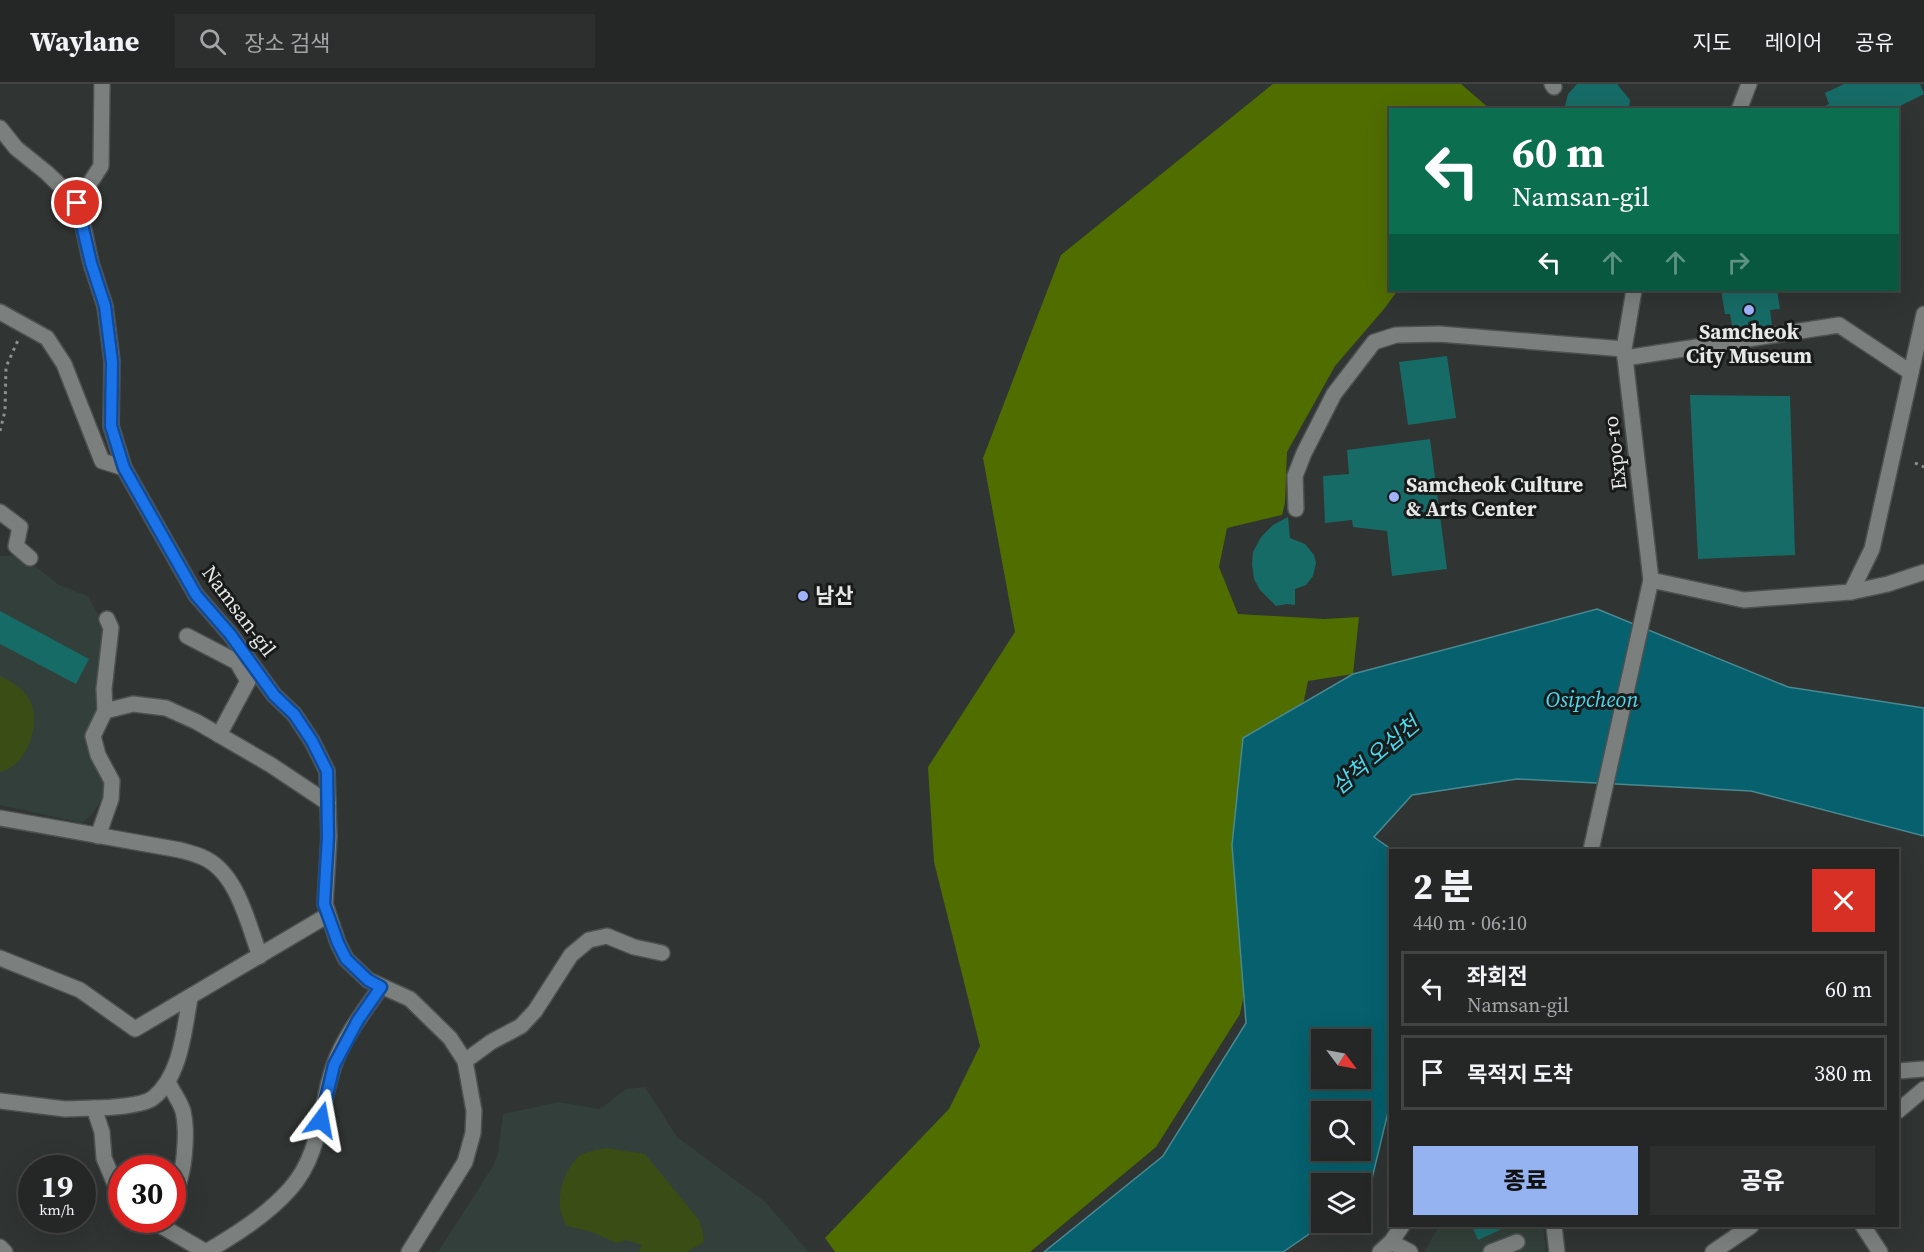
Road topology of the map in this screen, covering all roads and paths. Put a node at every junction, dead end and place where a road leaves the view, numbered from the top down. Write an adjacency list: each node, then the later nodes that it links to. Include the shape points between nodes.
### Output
1 (102, 84): 5 (street, via 101,166)
2 (1749, 84): 3 (street)
3 (1740, 108)
4 (0, 128): 5 (street, via 16,148)
5 (77, 203): 15 (street, Namsan-gil, via 105,306 112,362 111,426)
6 (1634, 291): 10 (street, Expo-ro)
7 (0, 312): 9 (street)
8 (1924, 314): 11 (street)
9 (24, 325): 12 (path, via 6,367); 15 (street, via 47,338 64,364 102,461)
10 (1625, 353): 11 (street, via 1839,325); 16 (street, via 1438,334 1396,335 1374,342 1334,394 1304,453 1295,476); 20 (street, Expo-ro)
11 (1910, 372): 21 (street, via 1872,549)
12 (0, 431)
13 (1915, 463): 14 (path)
14 (1924, 467)
15 (124, 468): 24 (street, Namsan-gil, via 196,595)
16 (1296, 509)
17 (0, 512): 18 (street, via 20,527 16,546)
18 (30, 558)
19 (1924, 572): 21 (street)
20 (1651, 580): 21 (street, via 1744,600); 30 (street, Expo-ro)
21 (1851, 592)
22 (107, 619): 25 (street, via 111,628)
23 (187, 636): 24 (street)
24 (243, 661): 26 (street, via 248,681); 27 (street, Namsan-gil, via 294,714 312,741 327,771)
25 (105, 711): 26 (street, via 133,704 166,708); 29 (street, via 93,736 112,781 111,799)
26 (219, 735): 27 (street)
27 (328, 803): 31 (street, Namsan-gil, via 324,904)
28 (0, 818): 29 (street)
29 (98, 836): 33 (street, via 180,850 204,857 223,871 238,894)
30 (1591, 849)
31 (328, 915): 33 (street); 35 (street, Namsan-gil, via 346,959)
32 (662, 953): 37 (street, via 607,936 589,940 571,955 521,1026)
33 (260, 956): 36 (street)
34 (0, 958): 36 (street, via 80,990 135,1029)
35 (381, 987): 37 (street, Namsan-gil, via 410,999 450,1038); 56 (street, via 334,1065 316,1143 291,1189 253,1221)
36 (190, 998): 40 (street)
37 (465, 1061): 57 (street, Namsan-gil, via 474,1111 465,1162)
38 (1924, 1070): 39 (street)
39 (1899, 1071)
40 (168, 1082): 43 (street, via 152,1099); 45 (street, via 183,1110)
41 (1924, 1089): 44 (street)
42 (0, 1101): 43 (street, via 65,1109)
43 (94, 1108): 46 (street)
44 (1899, 1110)
45 (186, 1155)
46 (108, 1168)
47 (1401, 1227): 54 (street)
48 (1554, 1227): 60 (street)
49 (1750, 1227): 61 (street)
50 (1864, 1227): 62 (street)
51 (174, 1233): 56 (street)
52 (1517, 1242): 59 (street)
53 (0, 1247): 55 (street)
54 (1386, 1247): 58 (street)
55 (5, 1252)
56 (206, 1252)
57 (409, 1252)
58 (1410, 1252)
59 (1491, 1252)
60 (1557, 1252)
61 (1713, 1252)
62 (1880, 1252)

